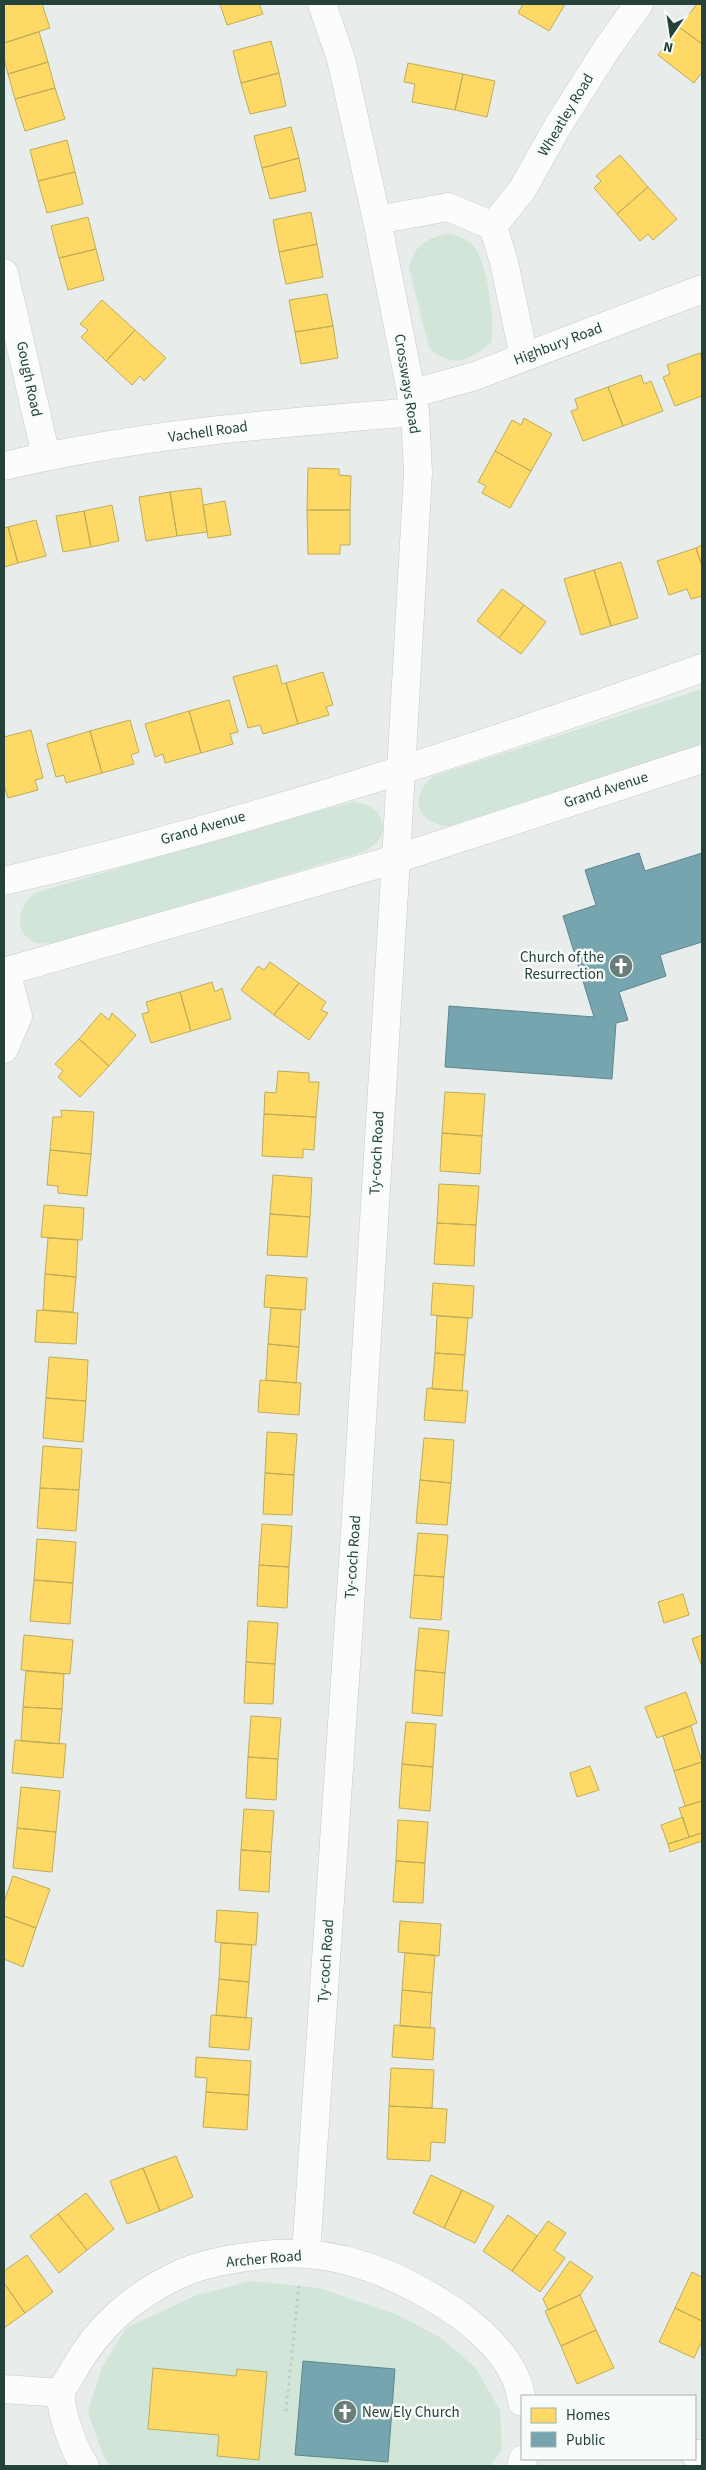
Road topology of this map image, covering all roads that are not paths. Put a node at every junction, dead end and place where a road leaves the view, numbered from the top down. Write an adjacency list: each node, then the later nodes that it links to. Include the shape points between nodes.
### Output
1 (322, 4): 3 (street, Crossways Road, via 341,59)
2 (639, 4): 4 (street, Wheatley Road, via 608,46 522,190)
3 (377, 220): 4 (street, via 448,207); 8 (street, Crossways Road)
4 (493, 226): 7 (street)
5 (4, 273): 9 (street, Gough Road)
6 (702, 289): 7 (street, Highbury Road)
7 (524, 357): 8 (street, Highbury Road)
8 (413, 403): 9 (street, Vachell Road); 13 (street, Crossways Road, via 418,473)
9 (46, 456): 10 (street, Vachell Road)
10 (4, 466)
11 (702, 668): 13 (street, Grand Avenue)
12 (702, 759): 14 (street, Grand Avenue)
13 (400, 772): 14 (street); 15 (street, Grand Avenue, via 80,863)
14 (396, 859): 16 (street, Grand Avenue); 18 (street, Ty-coch Road, via 356,1528)
15 (4, 881)
16 (4, 970): 17 (street, via 18,1016)
17 (4, 1050)
18 (306, 2254): 20 (street, Archer Road, via 237,2258 181,2273 124,2306 87,2346); 21 (street, Archer Road, via 366,2266 404,2282 447,2307 469,2322 507,2359)
19 (4, 2389): 20 (street)
20 (61, 2394): 22 (street, via 68,2428)
21 (521, 2399)
22 (85, 2466)

